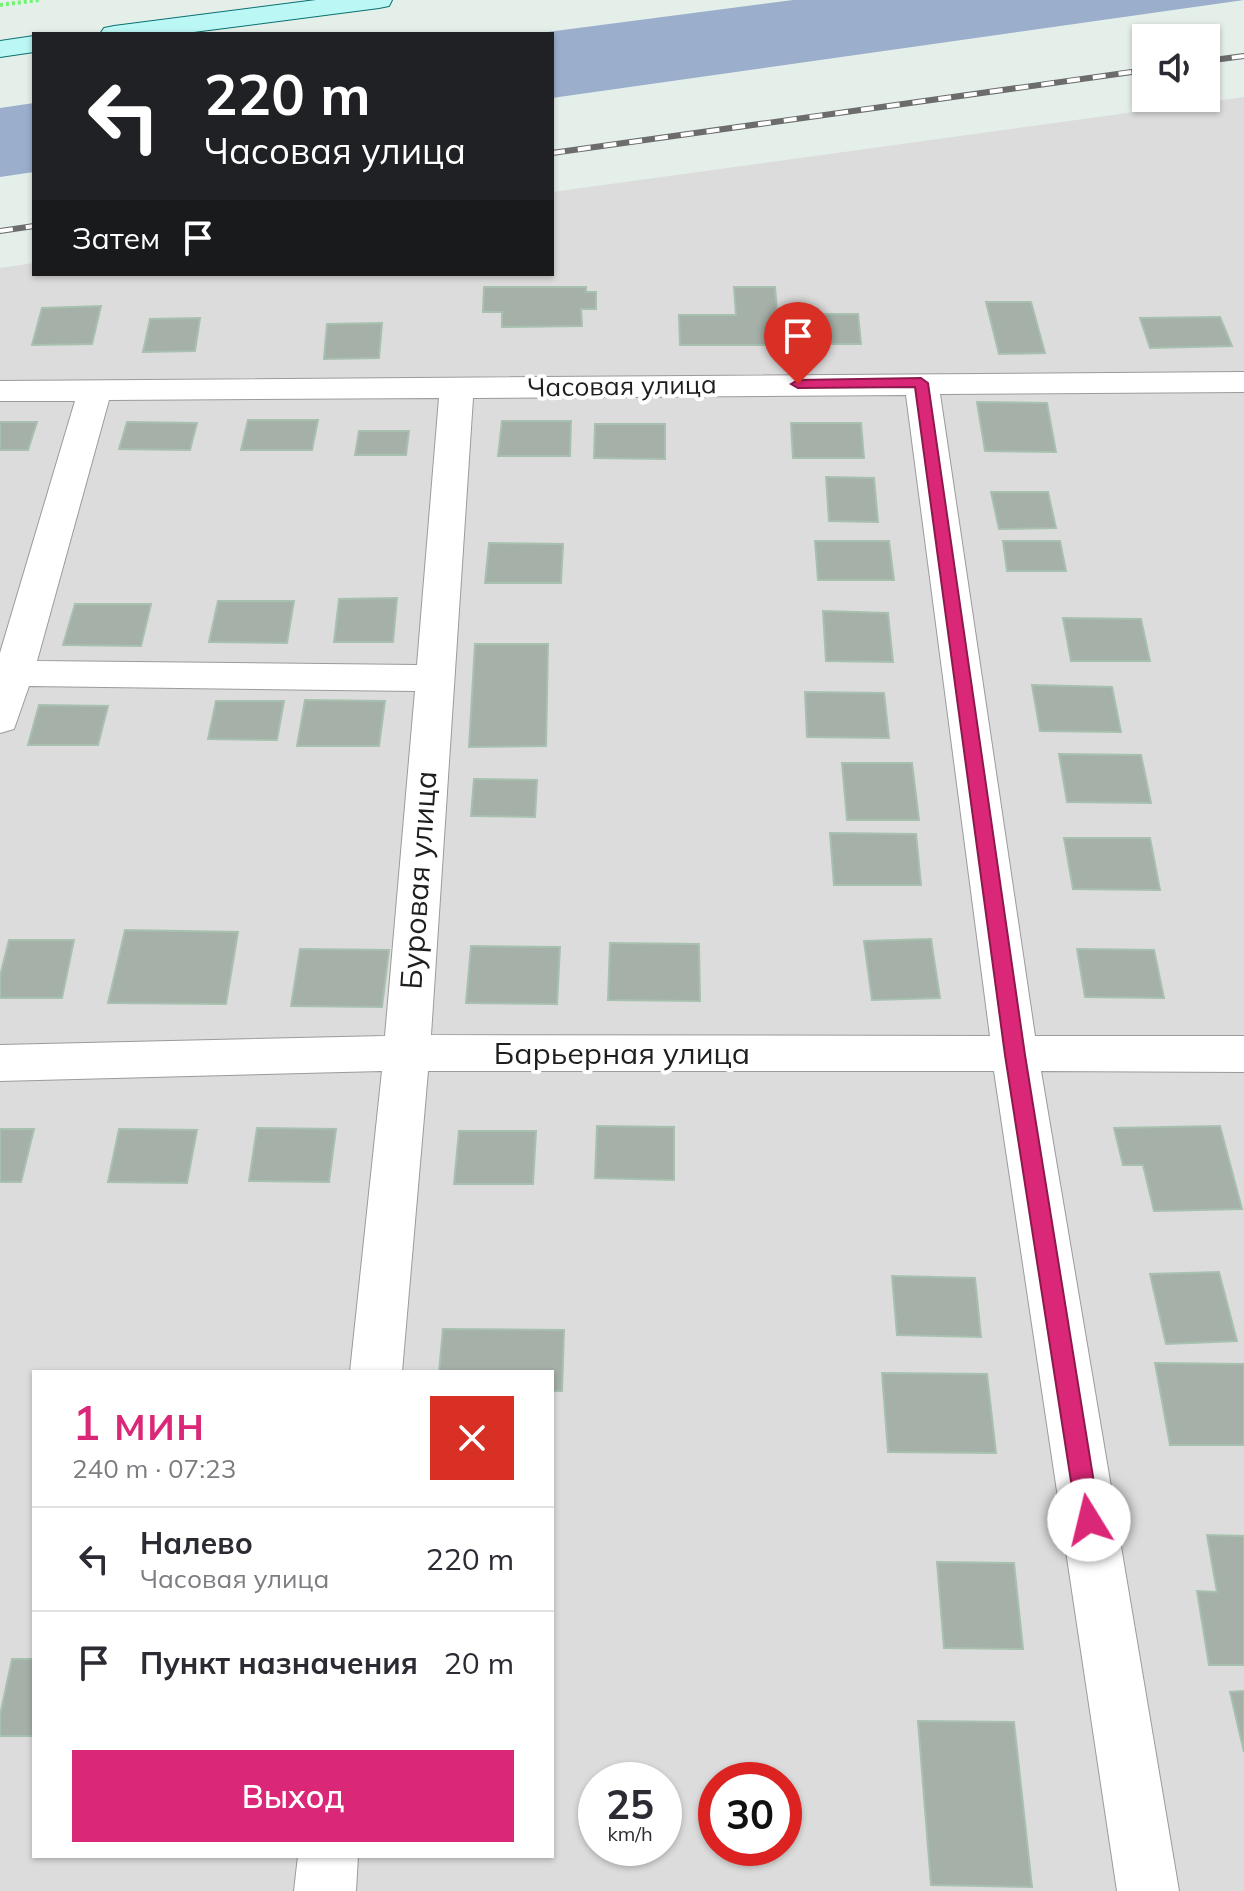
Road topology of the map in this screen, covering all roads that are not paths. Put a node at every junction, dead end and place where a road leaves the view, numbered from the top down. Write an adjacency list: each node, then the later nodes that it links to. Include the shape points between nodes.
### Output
1 (379, 0): 2 (street)
2 (130, 32)
3 (32, 44): 4 (street)
4 (0, 49)
5 (1244, 382): 6 (street, Часовая улица)
6 (921, 383): 7 (street, Часовая улица); 15 (street)
7 (457, 388): 8 (street, Часовая улица); 11 (street, Буровая улица)
8 (95, 390): 9 (street, Часовая улица); 10 (street)
9 (0, 391)
10 (13, 673): 11 (street); 12 (street)
11 (433, 678): 13 (street, Буровая улица)
12 (0, 720)
13 (407, 1053): 15 (street, Барьерная улица); 16 (street, Барьерная улица); 17 (street, Буровая улица)
14 (1244, 1054): 15 (street, Барьерная улица)
15 (1015, 1055): 20 (street)
16 (0, 1063)
17 (376, 1370)
18 (328, 1858): 19 (street)
19 (325, 1891)
20 (1148, 1891)

